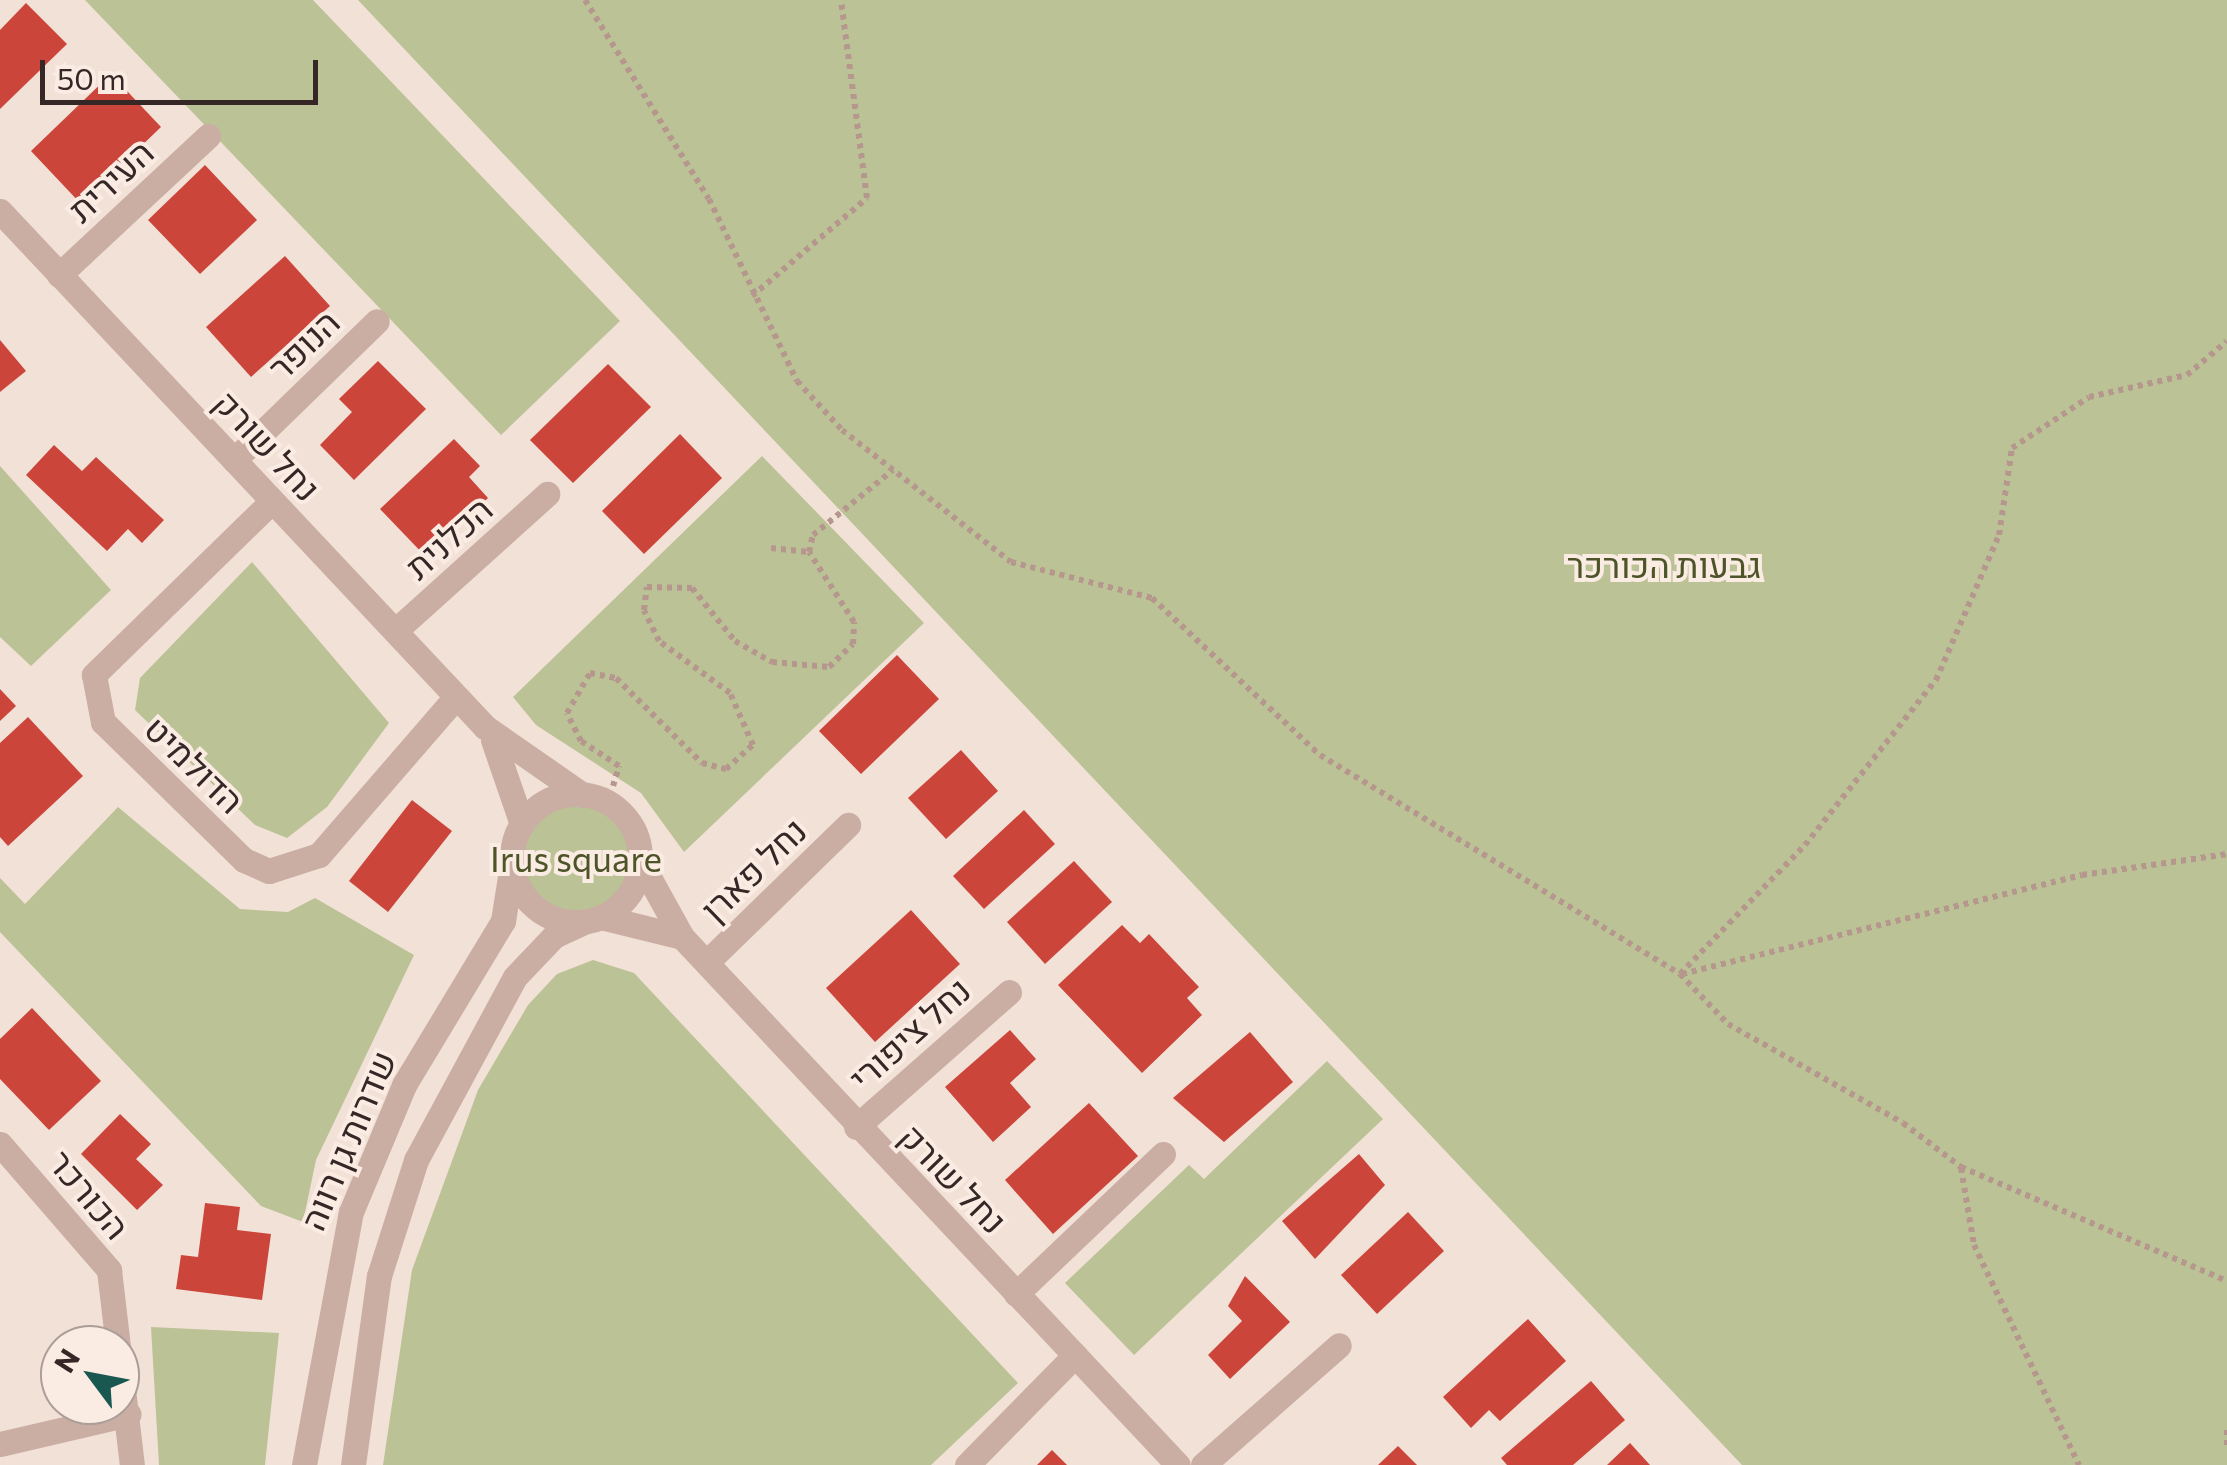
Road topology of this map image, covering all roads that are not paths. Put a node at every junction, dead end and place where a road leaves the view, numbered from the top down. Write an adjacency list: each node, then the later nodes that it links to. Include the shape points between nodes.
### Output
1 (208, 136): 3 (street, העירית)
2 (6, 229): 3 (street, נחל שורק)
3 (60, 275): 5 (street, נחל שורק)
4 (378, 321): 5 (street, הנופר)
5 (234, 460): 7 (street, נחל שורק)
6 (547, 494): 8 (street, הכלנית)
7 (272, 500): 8 (street, נחל שורק); 9 (street, הדולמיט, via 94,675 104,722 244,860 270,871 319,855)
8 (395, 631): 9 (street, נחל שורק)
9 (456, 696): 10 (street, נחל שורק)
10 (485, 727): 11 (street, נחל שורק); 12 (street, נחל שורק, via 508,763)
11 (595, 799): 12 (street, via 554,798); 14 (street, via 629,821)
12 (522, 824): 15 (street)
13 (848, 825): 18 (street, נחל פארן)
14 (640, 862): 16 (street, via 624,900); 17 (street, נחל שורק)
15 (512, 864): 16 (street, via 529,902); 31 (street, שדרות גן רווה, via 503,920 404,1085 352,1212)
16 (593, 919): 17 (street); 32 (street, שדרות גן רווה, via 554,936 515,977 416,1160 379,1276)
17 (682, 937): 18 (street, נחל שורק)
18 (707, 962): 20 (street, נחל שורק)
19 (1008, 992): 20 (street, נחל ציפורי)
20 (856, 1127): 23 (street, נחל שורק)
21 (0, 1144): 24 (street, הכורכר, via 109,1270)
22 (1163, 1154): 23 (street)
23 (1016, 1294): 26 (street, נחל שורק)
24 (117, 1325)
25 (1339, 1344): 35 (street)
26 (1075, 1355): 33 (street); 34 (street, נחל שורק)
27 (82, 1425): 29 (street)
28 (130, 1425): 30 (street, הכורכר)
29 (0, 1444)
30 (132, 1465)
31 (304, 1465)
32 (354, 1465)
33 (967, 1465)
34 (1178, 1465)
35 (1203, 1465)

